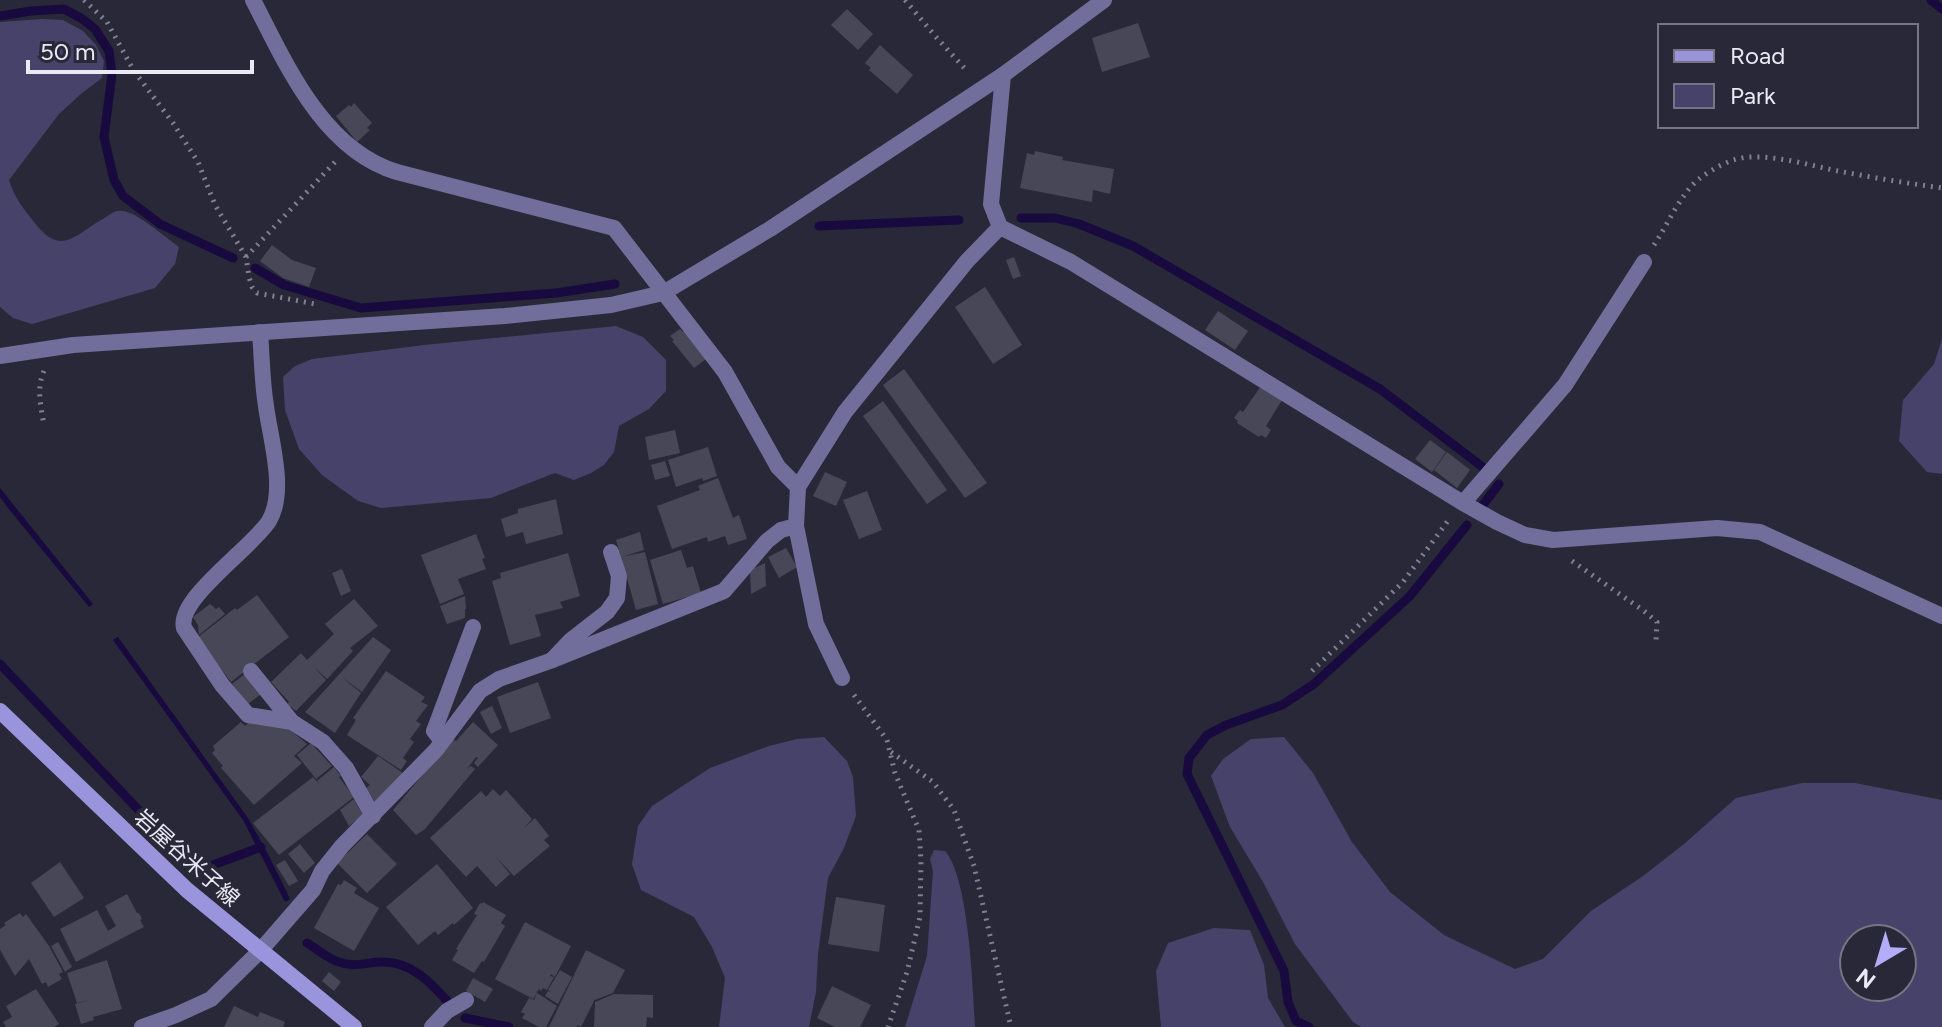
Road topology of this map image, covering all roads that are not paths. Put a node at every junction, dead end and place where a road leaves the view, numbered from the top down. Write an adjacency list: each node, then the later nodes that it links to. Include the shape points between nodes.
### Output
1 (253, 0): 6 (street, via 300,88 361,157 380,167 614,228)
2 (1104, 0): 3 (street)
3 (1003, 75): 4 (street, via 991,204); 6 (street)
4 (1000, 227): 9 (street, via 845,412); 10 (street, via 1071,262)
5 (1644, 262): 10 (street, via 1565,385)
6 (663, 293): 7 (street, via 611,305 505,316); 9 (street, via 725,372 778,467)
7 (260, 332): 8 (street, via 73,345); 19 (street, via 276,500 261,532 213,577 182,621 222,685 248,715)
8 (0, 356)
9 (798, 487): 11 (street)
10 (1463, 503): 13 (street, via 1525,535 1547,539 1717,528 1760,532)
11 (796, 526): 15 (street, via 767,541 724,591); 17 (street, via 816,624)
12 (611, 552): 15 (street, via 619,576 617,598)
13 (1942, 616)
14 (473, 627): 20 (street, via 434,731)
15 (550, 661): 20 (street, via 480,691)
16 (251, 671): 19 (street)
17 (842, 678)
18 (0, 711): 22 (main road, 岩屋谷米子線, via 187,890)
19 (292, 722): 21 (street, via 323,742 346,768)
20 (442, 741): 21 (street)
21 (373, 816): 22 (street, via 342,846 313,890)
22 (260, 951): 24 (street, via 211,999); 25 (main road, 岩屋谷米子線)
23 (466, 1000): 26 (street)
24 (142, 1027)
25 (353, 1027)
26 (432, 1027)

